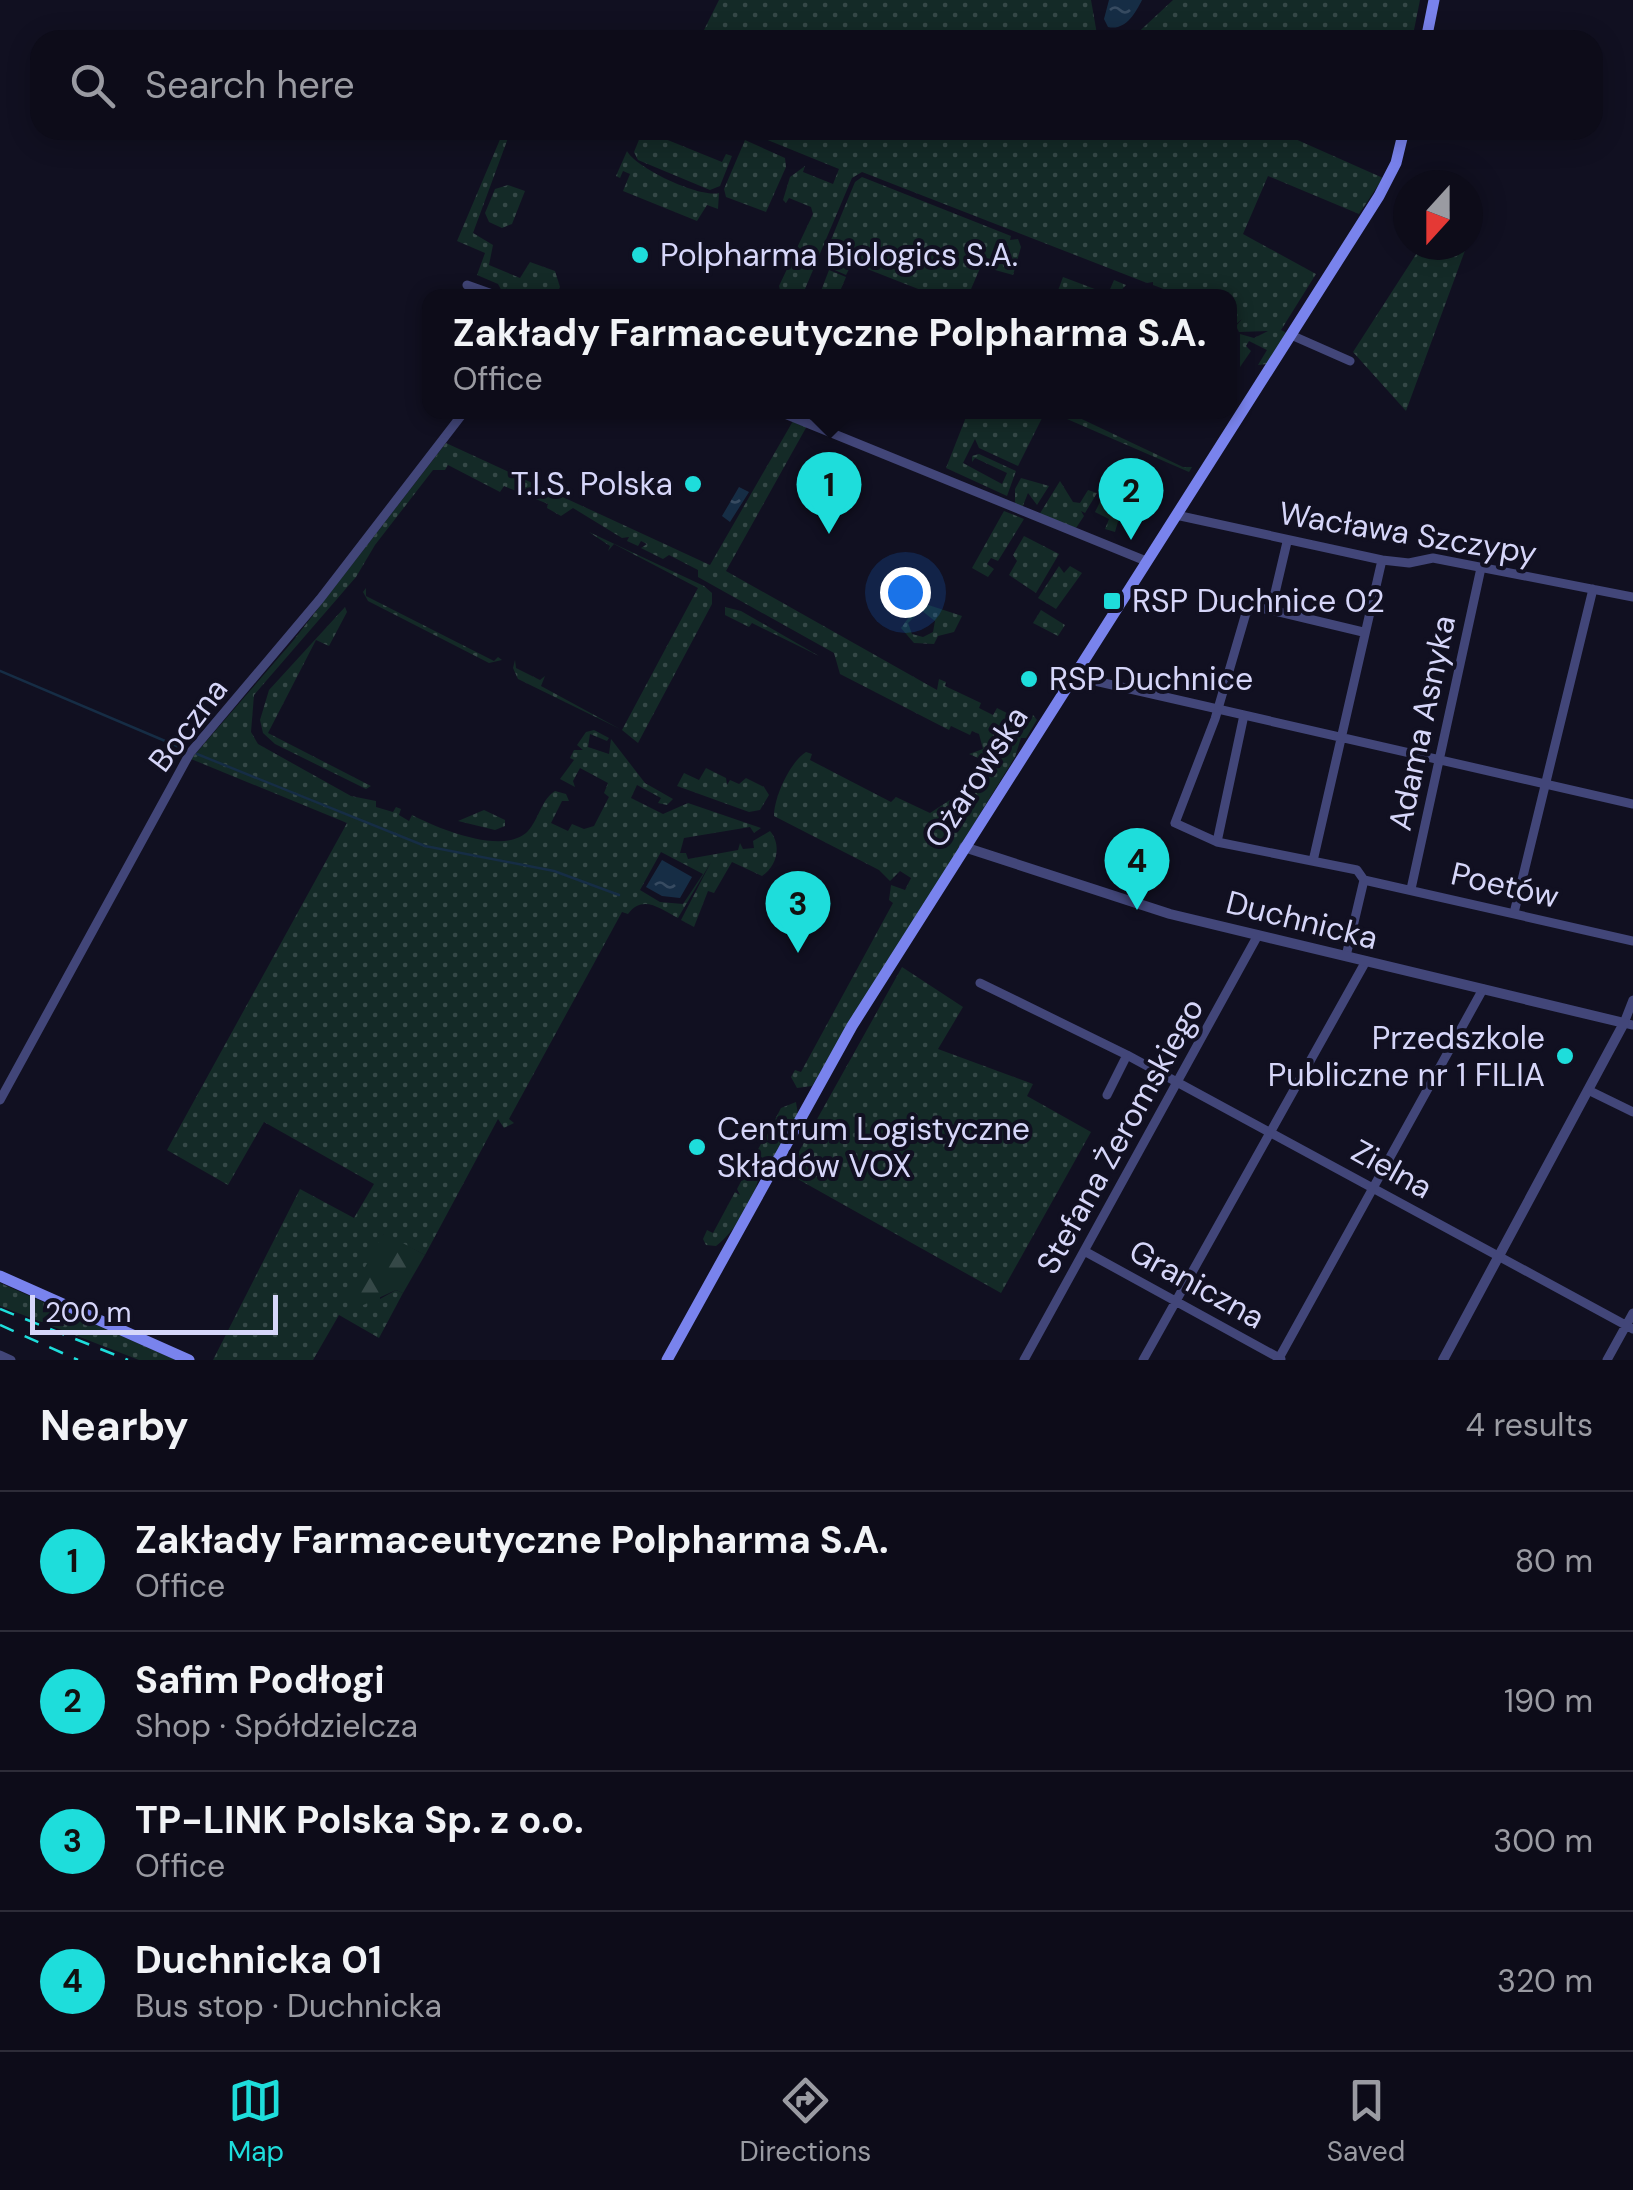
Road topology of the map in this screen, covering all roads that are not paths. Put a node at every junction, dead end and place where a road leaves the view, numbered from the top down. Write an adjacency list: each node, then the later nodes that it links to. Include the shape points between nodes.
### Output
1 (1434, 0): 2 (main road)
2 (1428, 30)
3 (1401, 140): 6 (main road, Ożarowska, via 1386,184)
4 (467, 285): 5 (street)
5 (478, 289)
6 (1290, 335): 7 (street); 10 (main road, Ożarowska)
7 (1350, 361)
8 (459, 419): 46 (street, Boczna, via 320,600 190,753)
9 (797, 419): 15 (street)
10 (1237, 419)
11 (1237, 419): 12 (main road, Ożarowska)
12 (1176, 515): 13 (street, Wacława Szczypy); 15 (main road, Ożarowska)
13 (1286, 542): 14 (street, Wacława Szczypy); 19 (street)
14 (1382, 560): 16 (street, Wacława Szczypy, via 1433,558); 20 (street)
15 (1146, 561): 21 (main road, Ożarowska)
16 (1481, 568): 17 (street, Wacława Szczypy); 25 (street, Adama Asnyka)
17 (1593, 589): 18 (street, Wacława Szczypy); 26 (street)
18 (1633, 597)
19 (1271, 610): 20 (street); 22 (street, via 1258,606 1246,613)
20 (1364, 632): 24 (street)
21 (1072, 676): 22 (street); 29 (main road, Ożarowska)
22 (1216, 709): 23 (street); 28 (street, Poetów, via 1175,823)
23 (1244, 715): 24 (street); 28 (street)
24 (1341, 735): 25 (street); 30 (street)
25 (1440, 758): 26 (street); 32 (street, Adama Asnyka)
26 (1546, 785): 27 (street); 33 (street)
27 (1633, 804)
28 (1217, 842): 30 (street, Poetów)
29 (964, 847): 34 (street, Duchnicka, via 1140,905); 60 (main road, Ożarowska, via 852,1026)
30 (1313, 861): 31 (street, Poetów, via 1357,870)
31 (1364, 880): 32 (street, Poetów); 36 (street)
32 (1411, 889): 33 (street, Poetów)
33 (1514, 913): 35 (street, Poetów)
34 (1258, 935): 36 (street, Duchnicka); 43 (street, Stefana Żeromskiego)
35 (1633, 940)
36 (1346, 956): 37 (street, Duchnicka)
37 (1366, 960): 39 (street, Duchnicka); 48 (street)
38 (980, 983): 42 (street, Zielna)
39 (1483, 989): 41 (street, Duchnicka); 49 (street)
40 (1633, 1000): 41 (street)
41 (1628, 1024): 44 (street)
42 (1127, 1055): 43 (street, Zielna); 45 (street)
43 (1178, 1082): 48 (street, Zielna); 50 (street, Stefana Żeromskiego)
44 (1590, 1091): 47 (street); 51 (street)
45 (1106, 1095)
46 (0, 1100)
47 (1633, 1112)
48 (1270, 1132): 49 (street, Zielna); 53 (street)
49 (1376, 1188): 51 (street, Zielna); 57 (street)
50 (1086, 1252): 53 (street, Graniczna); 61 (street, Stefana Żeromskiego)
51 (1499, 1256): 55 (street, Zielna); 63 (street)
52 (0, 1276): 59 (main road)
53 (1177, 1300): 57 (street, Graniczna); 62 (street)
54 (1633, 1313): 55 (street)
55 (1630, 1327): 64 (street)
56 (0, 1354): 58 (street)
57 (1280, 1359)
58 (11, 1360)
59 (189, 1360)
60 (667, 1360)
61 (1024, 1360)
62 (1143, 1360)
63 (1442, 1360)
64 (1607, 1360)

